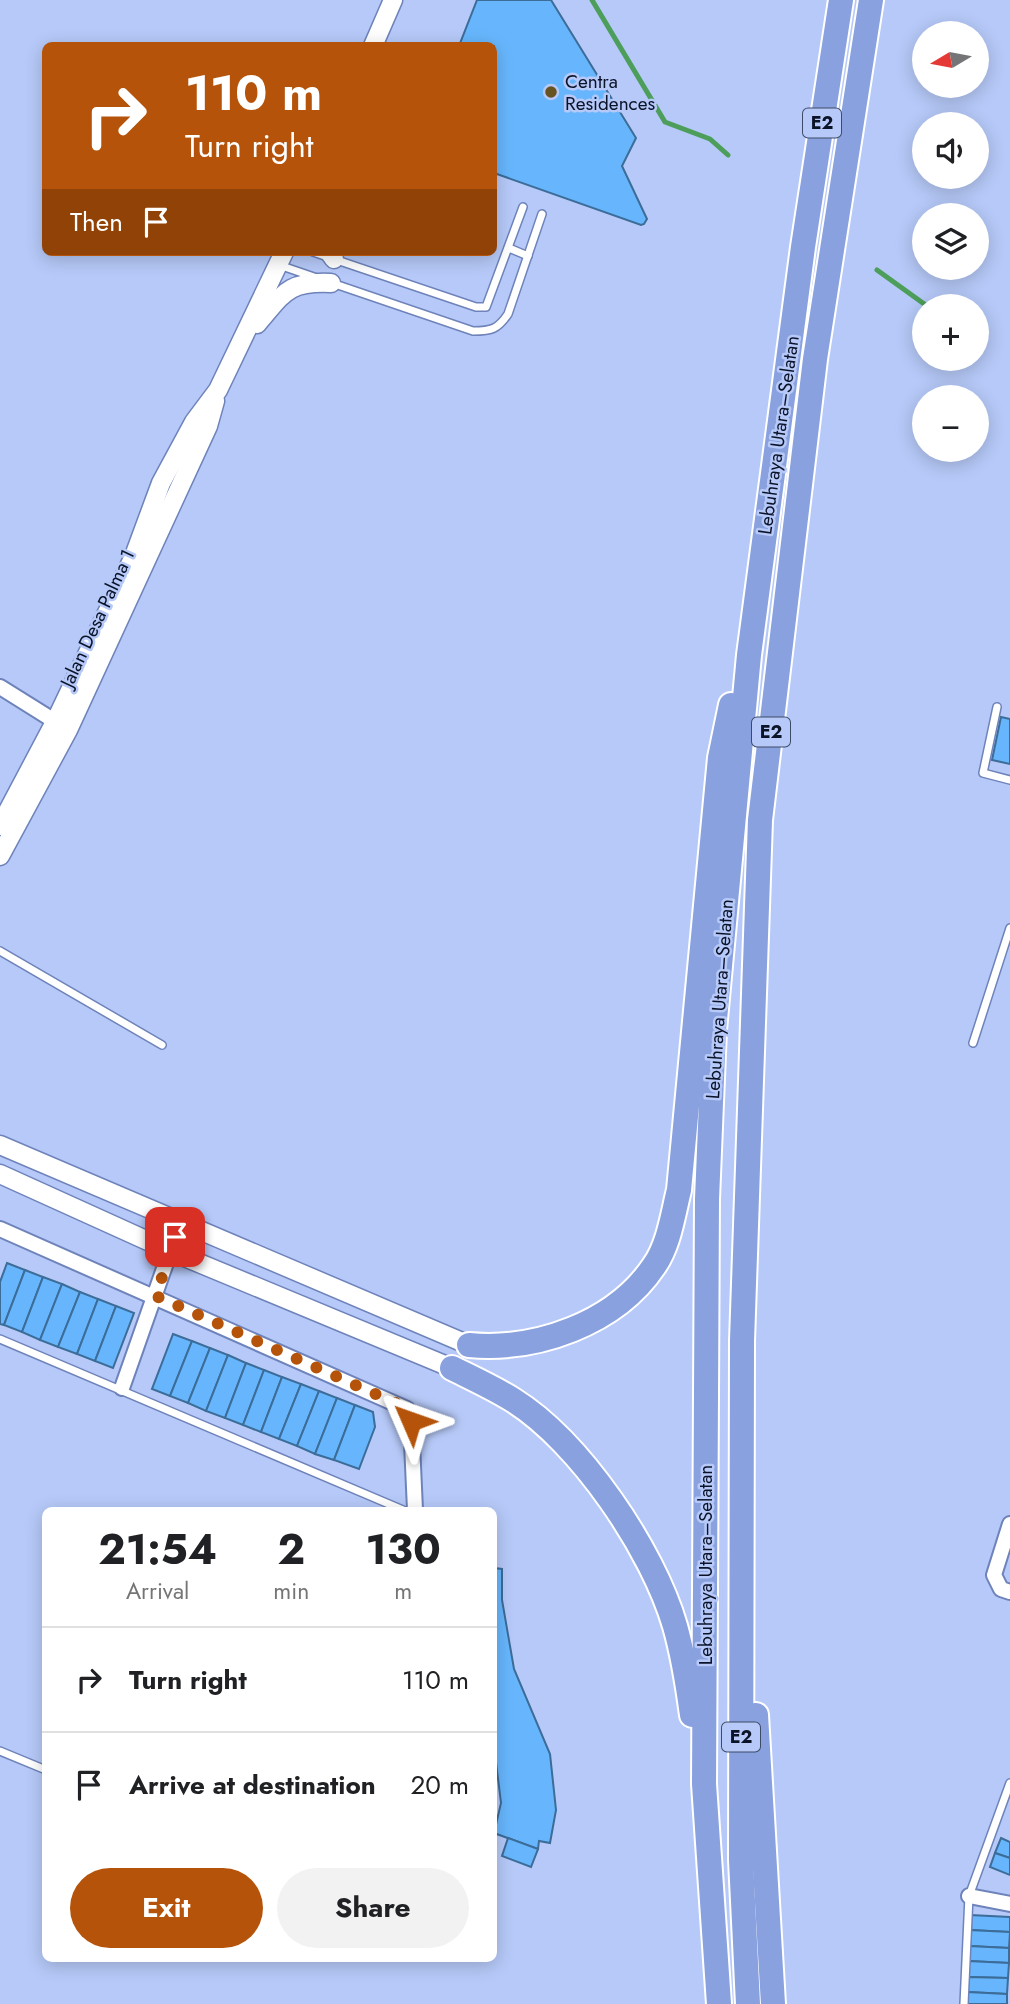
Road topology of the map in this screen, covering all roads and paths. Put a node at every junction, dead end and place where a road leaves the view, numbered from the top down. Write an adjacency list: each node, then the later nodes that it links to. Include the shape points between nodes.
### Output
1 (393, 0): 4 (street)
2 (841, 0): 13 (highway, Lebuhraya Utara–Selatan / E2)
3 (871, 0): 34 (highway, Lebuhraya Utara–Selatan / E2, via 815,359 760,820)
4 (375, 42)
5 (523, 207): 7 (lane)
6 (542, 214): 9 (lane)
7 (509, 248): 8 (lane, via 486,307); 9 (lane)
8 (332, 256)
9 (528, 256): 11 (lane, via 508,314 499,328 490,331 474,331)
10 (281, 258): 11 (lane); 12 (street, Jalan Desa Palma 1)
11 (331, 283): 12 (street, via 305,282 291,288)
12 (242, 341): 16 (street, Jalan Desa Palma 1, via 218,390 208,426)
13 (749, 655): 31 (highway, via 729,712 720,758 679,1190 665,1241 655,1265 620,1304 572,1329 528,1343); 42 (highway, Lebuhraya Utara–Selatan / E2, via 713,1030 706,1199)
14 (0, 687): 16 (street)
15 (997, 707): 17 (lane, via 983,773)
16 (62, 726): 18 (street, Jalan Desa Palma 1); 19 (street, Jalan Desa Palma 1)
17 (1010, 780)
18 (0, 826)
19 (0, 856)
20 (1010, 928): 22 (lane)
21 (0, 951): 23 (lane)
22 (973, 1043)
23 (162, 1045)
24 (0, 1144): 26 (street)
25 (0, 1174): 28 (street)
26 (180, 1223): 28 (street); 31 (street)
27 (0, 1229): 29 (street)
28 (170, 1251): 29 (street); 32 (street)
29 (156, 1296): 33 (street); 36 (street, via 407,1409)
30 (0, 1339): 33 (lane)
31 (469, 1345)
32 (452, 1368): 42 (highway, via 515,1401 575,1454 618,1507 674,1625)
33 (122, 1388): 35 (lane)
34 (742, 1470): 46 (highway, Lebuhraya Utara–Selatan / E2, via 741,1860); 47 (highway)
35 (396, 1507)
36 (415, 1507)
37 (1010, 1524): 38 (street, via 994,1575 1001,1589)
38 (1009, 1592)
39 (0, 1751): 40 (lane)
40 (42, 1768)
41 (1010, 1783): 43 (lane)
42 (704, 1784): 45 (highway, Lebuhraya Utara–Selatan / E2)
43 (969, 1896): 44 (street); 48 (lane)
44 (1010, 1904)
45 (719, 2004)
46 (748, 2004)
47 (773, 2004)
48 (964, 2004)

